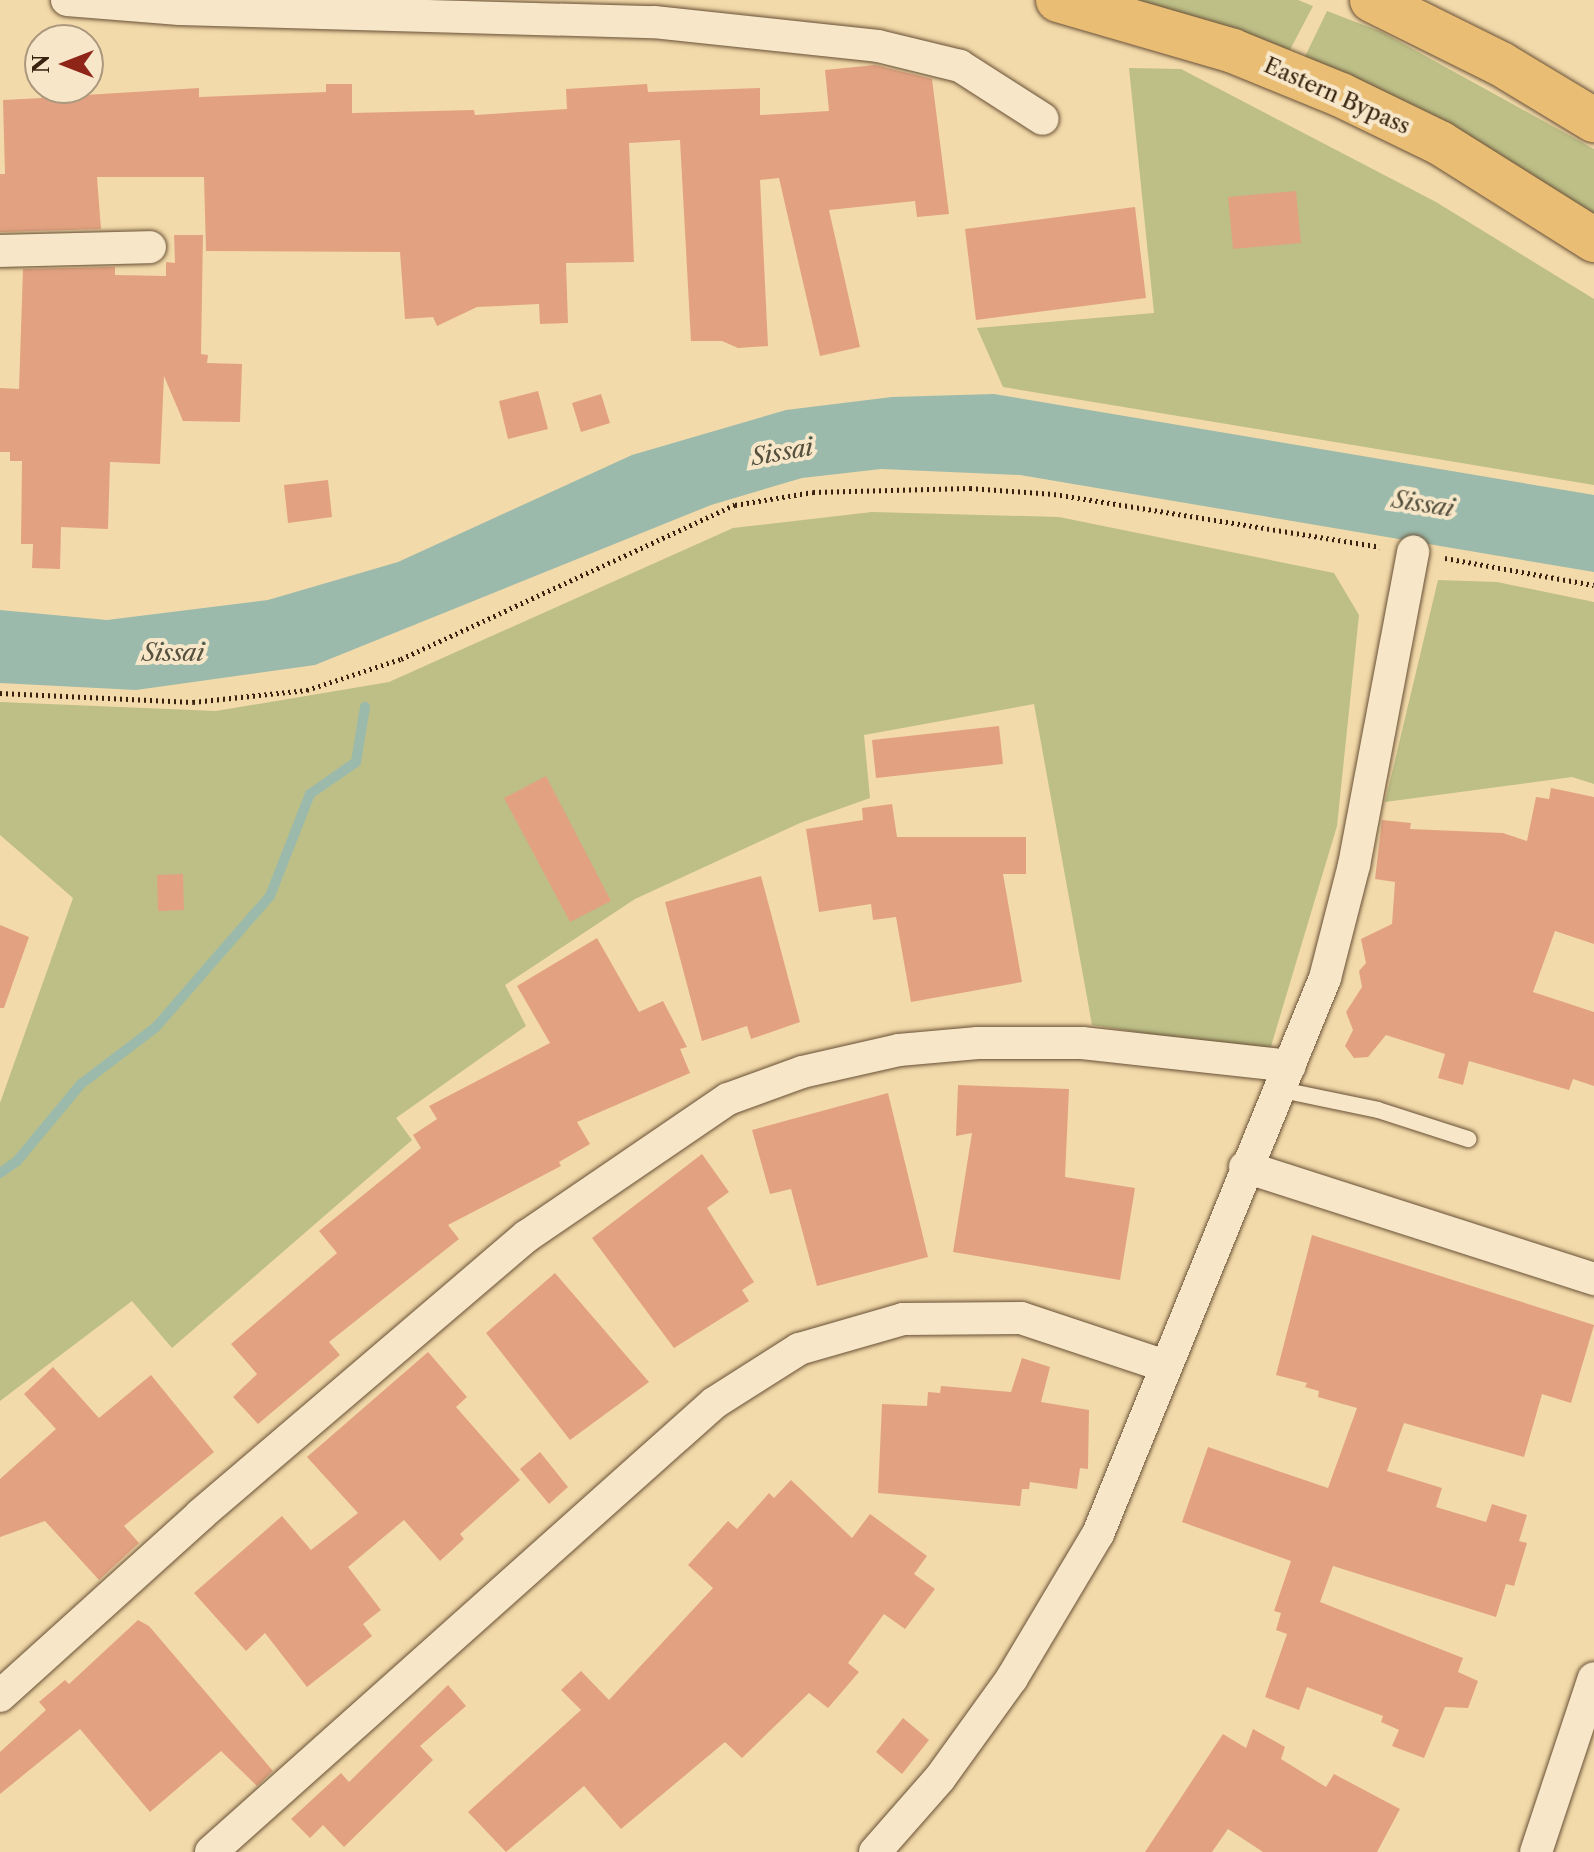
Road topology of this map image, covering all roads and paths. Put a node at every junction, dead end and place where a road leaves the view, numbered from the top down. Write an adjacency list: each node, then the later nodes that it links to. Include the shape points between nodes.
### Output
1 (67, 0): 4 (street, via 180,9 654,22 878,46 960,66)
2 (1058, 0): 6 (highway, Eastern Bypass, via 1233,51 1341,95 1440,143)
3 (1372, 0): 5 (highway, via 1501,64)
4 (1043, 119)
5 (1594, 120)
6 (1594, 240)
7 (150, 247): 8 (street)
8 (0, 251)
9 (1413, 552): 10 (path); 11 (path, via 1054,494 970,488 813,492 735,505 401,659 307,690 193,702); 12 (street, via 1354,865 1325,978)
10 (1594, 585)
11 (0, 693)
12 (1283, 1078): 13 (lane); 14 (street); 18 (street, via 1082,1043 978,1043 899,1050 802,1072 728,1099 527,1236 200,1515)
13 (1468, 1139)
14 (1245, 1167): 15 (street); 16 (street)
15 (1594, 1279)
16 (1165, 1366): 19 (street, via 1073,1331 995,1317 903,1319 799,1349 714,1403); 20 (street, via 1090,1547 1012,1678 940,1778)
17 (1594, 1678): 21 (street)
18 (0, 1696)
19 (211, 1852)
20 (875, 1852)
21 (1536, 1852)

